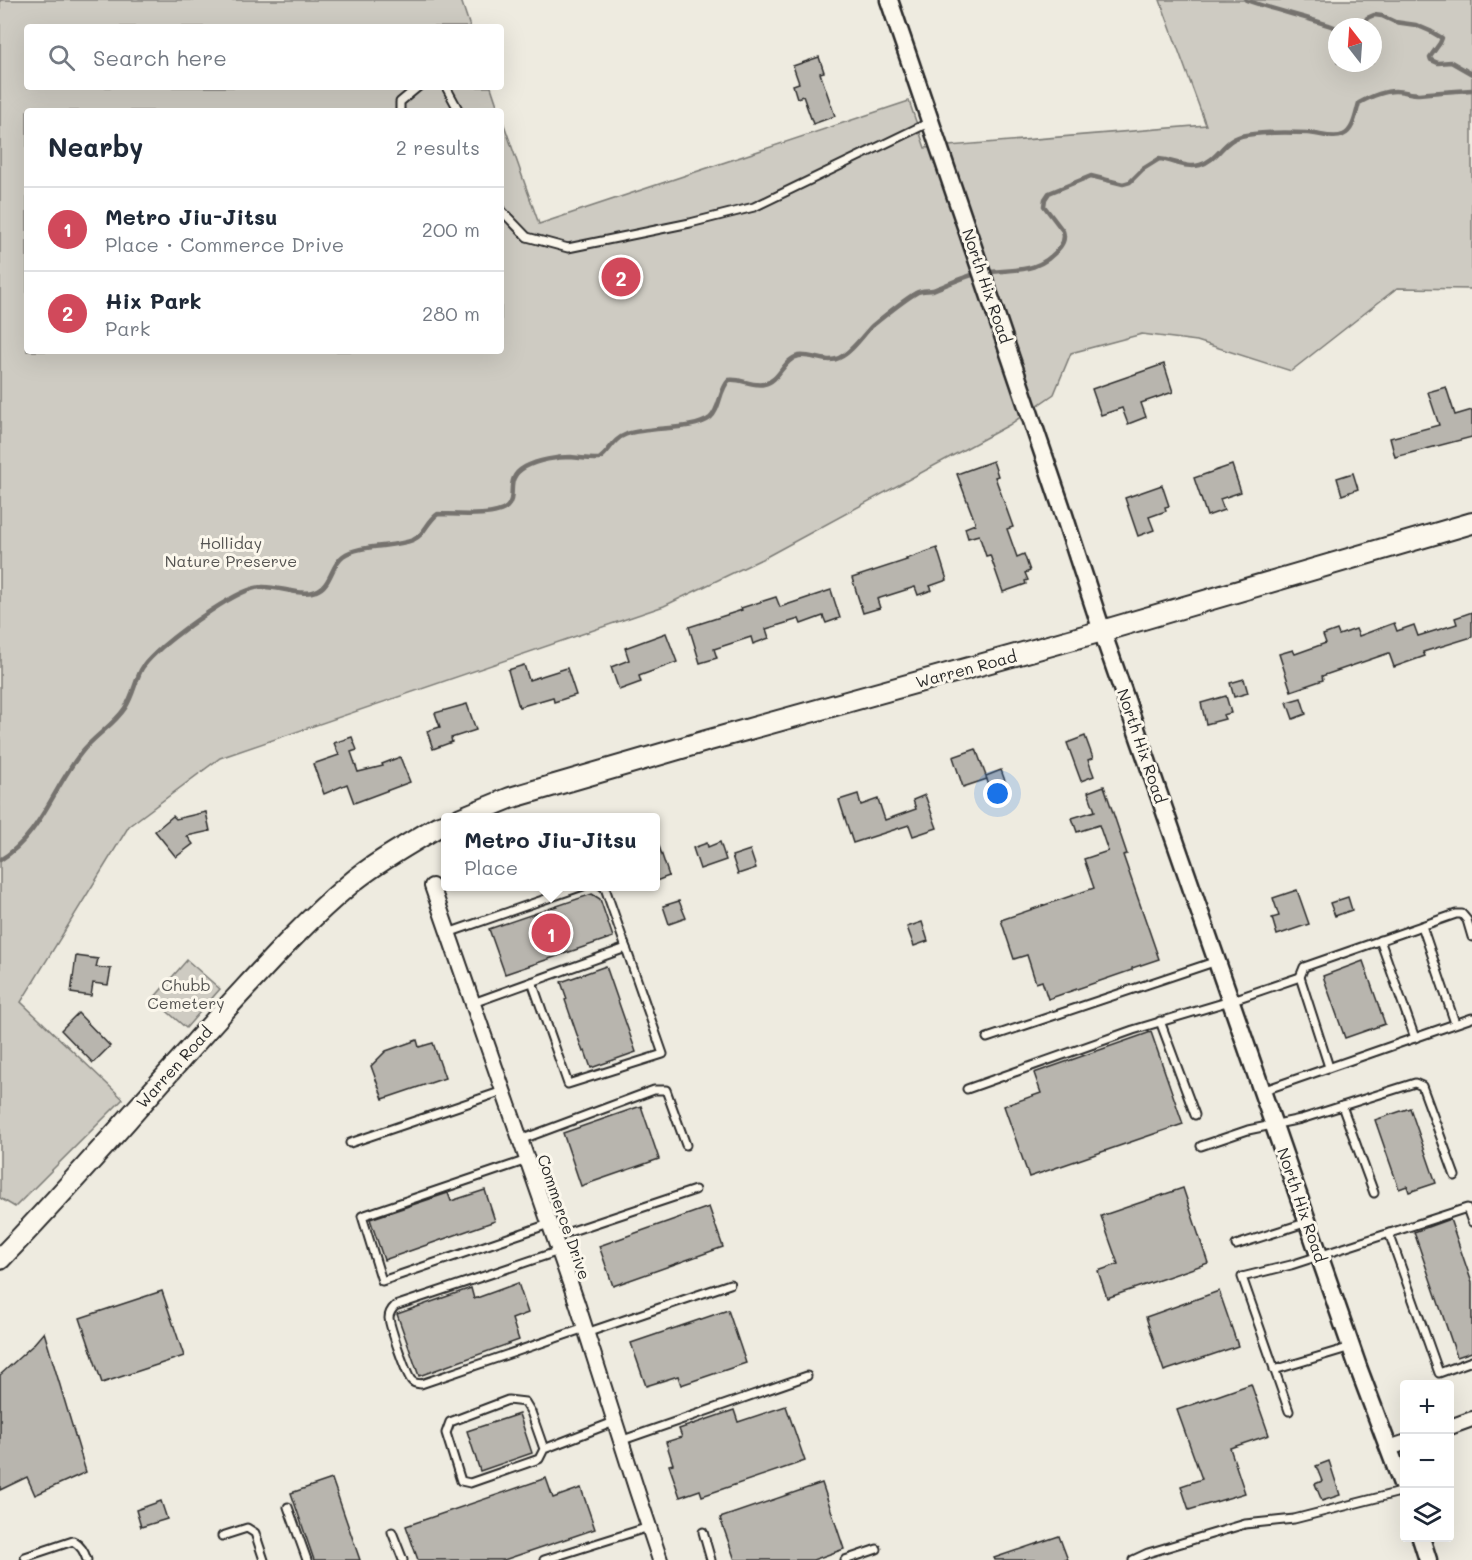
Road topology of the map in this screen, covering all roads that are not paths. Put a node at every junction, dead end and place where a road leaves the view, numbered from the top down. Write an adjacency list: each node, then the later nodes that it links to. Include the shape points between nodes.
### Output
1 (889, 0): 6 (street, North Hix Road)
2 (414, 90): 4 (lane, via 400,102)
3 (448, 90): 5 (lane)
4 (400, 108)
5 (457, 108)
6 (930, 122): 7 (lane, via 754,207 690,223 568,248 527,237); 9 (street, North Hix Road)
7 (504, 213)
8 (1472, 523): 9 (main road, Warren Road)
9 (1102, 631): 10 (main road, Warren Road, via 706,741 510,798); 20 (street, North Hix Road)
10 (473, 813)
11 (441, 826): 51 (main road, Warren Road, via 387,857 312,917)
12 (432, 886): 16 (street, Commerce Drive)
13 (569, 891): 16 (lane)
14 (606, 891): 19 (lane)
15 (1422, 926): 17 (lane, via 1460,913 1466,918); 18 (lane); 27 (lane)
16 (448, 933): 24 (street, Commerce Drive)
17 (1472, 937)
18 (1380, 940): 21 (lane, via 1308,965); 29 (lane)
19 (626, 948): 22 (lane); 22 (lane, via 663,1054 568,1084)
20 (1216, 961): 23 (street, North Hix Road); 28 (lane)
21 (1300, 977): 23 (lane); 30 (lane)
22 (532, 982): 24 (lane)
23 (1230, 1001): 26 (lane); 33 (street, North Hix Road)
24 (472, 1003): 32 (street, Commerce Drive)
25 (1472, 1017): 27 (lane)
26 (1160, 1022): 31 (lane); 35 (lane)
27 (1455, 1023): 29 (lane)
28 (987, 1038)
29 (1415, 1038): 30 (lane)
30 (1329, 1067): 33 (lane)
31 (967, 1089)
32 (503, 1091): 37 (street, Commerce Drive); 38 (lane)
33 (1262, 1091): 36 (street, North Hix Road)
34 (1342, 1106): 36 (lane); 42 (lane, via 1415,1083 1422,1086); 44 (lane)
35 (1195, 1115)
36 (1273, 1125): 40 (lane); 45 (street, North Hix Road)
37 (520, 1140): 39 (lane, via 654,1090 666,1090); 41 (street, Commerce Drive)
38 (350, 1143)
39 (686, 1145)
40 (1201, 1146)
41 (527, 1160): 48 (street, Commerce Drive); 48 (lane, via 362,1216 382,1281)
42 (1455, 1176)
43 (695, 1190): 48 (lane)
44 (1374, 1193)
45 (1308, 1222): 49 (lane); 50 (street, North Hix Road)
46 (1472, 1222): 47 (lane, via 1467,1208)
47 (1389, 1233): 50 (lane); 55 (lane, via 1439,1373)
48 (554, 1237): 53 (street, Commerce Drive); 53 (lane, via 395,1306 389,1317 400,1353 411,1380 421,1384)
49 (1236, 1245)
50 (1319, 1255): 54 (street, North Hix Road); 56 (lane, via 1242,1277)
51 (0, 1259)
52 (730, 1284): 53 (lane)
53 (586, 1330): 60 (street, Commerce Drive)
54 (1351, 1347): 56 (lane); 63 (street, North Hix Road)
55 (1472, 1361)
56 (1274, 1370): 58 (lane)
57 (807, 1376): 62 (lane)
58 (1289, 1411)
59 (1472, 1419): 61 (street)
60 (614, 1422): 62 (street, Commerce Drive); 64 (lane)
61 (1454, 1425)
62 (620, 1441): 68 (street, Commerce Drive)
63 (1397, 1445): 65 (street, North Hix Road)
64 (544, 1449): 64 (lane, via 539,1459 470,1483 461,1481 446,1433 450,1422 508,1400 525,1402)
65 (1404, 1488)
66 (1400, 1491): 83 (lane, via 1294,1519 1245,1524)
67 (288, 1507): 77 (lane)
68 (649, 1527): 79 (lane); 80 (street, Commerce Drive)
69 (392, 1532): 78 (lane)
70 (703, 1532): 81 (lane)
71 (222, 1536): 76 (lane, via 247,1528 255,1533)
72 (1422, 1542): 84 (street)
73 (877, 1549): 82 (lane)
74 (25, 1557): 75 (lane, via 73,1541)
75 (87, 1560)
76 (264, 1560)
77 (307, 1560)
78 (403, 1560)
79 (544, 1560)
80 (660, 1560)
81 (711, 1560)
82 (845, 1560)
83 (1132, 1560)
84 (1428, 1560)

